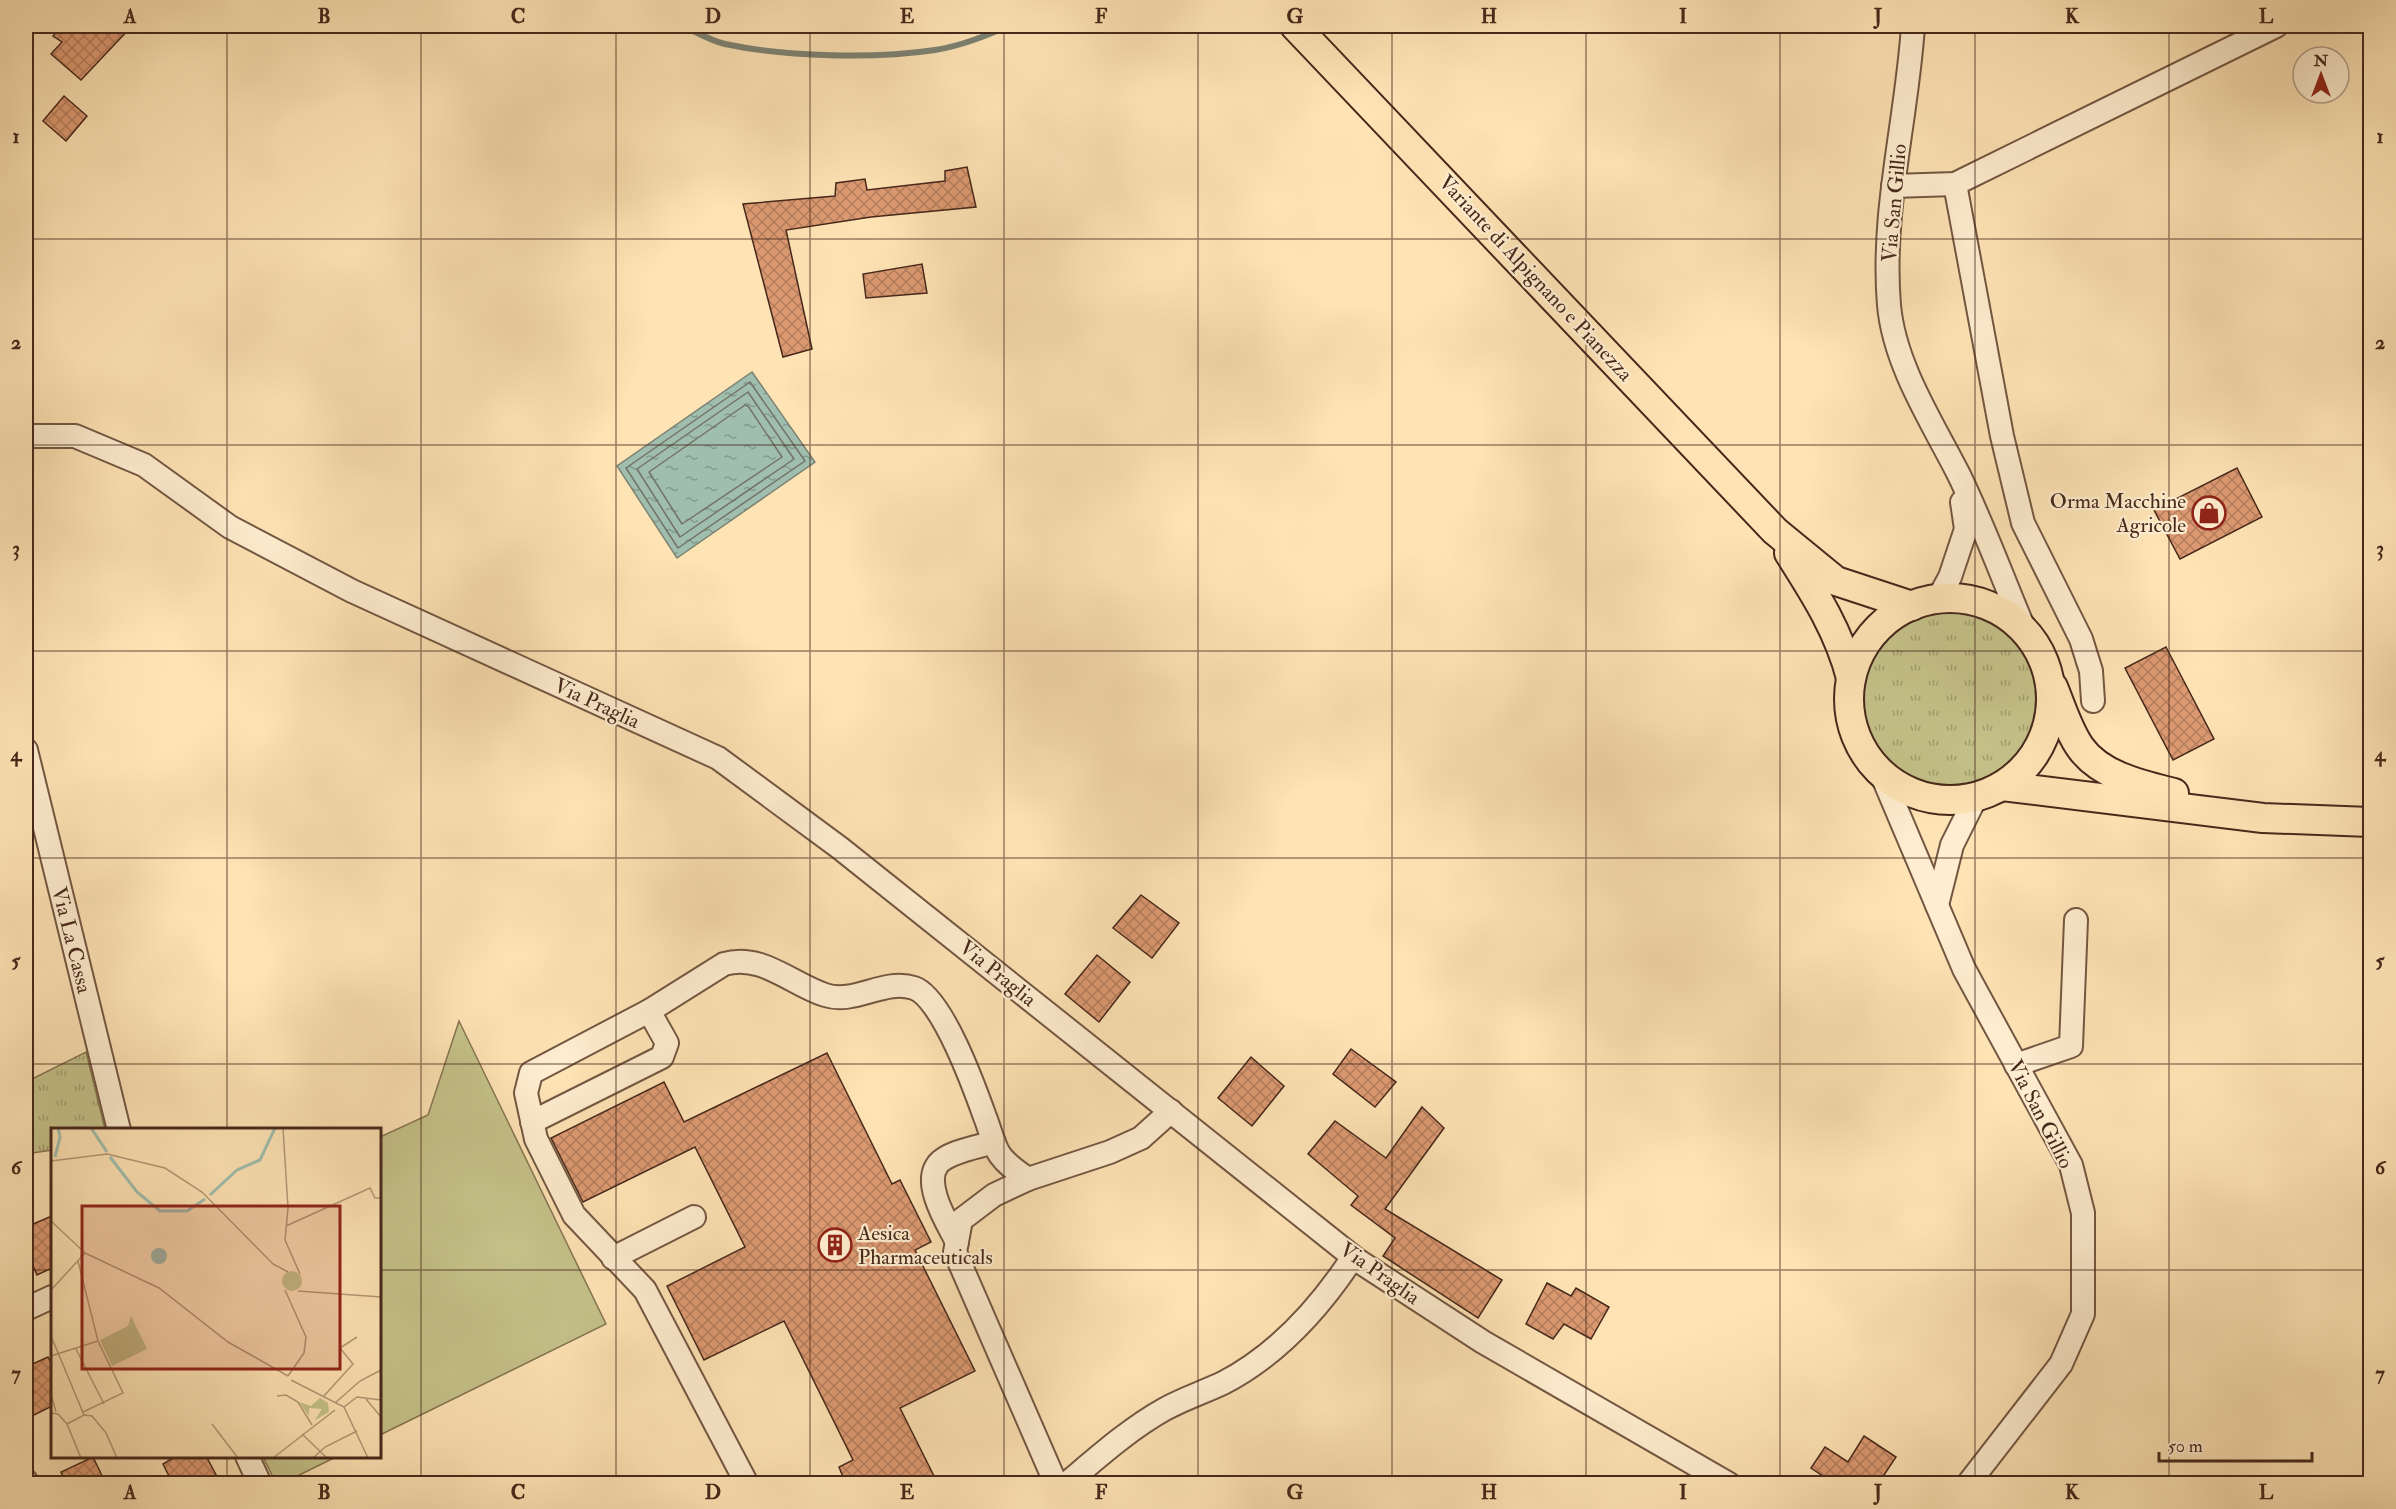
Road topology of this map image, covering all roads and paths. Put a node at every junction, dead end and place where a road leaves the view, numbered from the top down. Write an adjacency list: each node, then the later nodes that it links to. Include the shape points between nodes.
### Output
1 (1295, 26): 8 (main road, Variante di Alpignano e Pianezza)
2 (1913, 26): 5 (street, Via San Gillio)
3 (2276, 26): 4 (street)
4 (1955, 184): 5 (street); 13 (street, via 2002,436 2023,523 2081,639 2091,671)
5 (1893, 186): 7 (street, Via San Gillio, via 1886,244 1889,308 1900,352 1923,410)
6 (26, 436): 24 (street, Via Praglia, via 75,436 144,465 230,526 352,591 718,758 840,848)
7 (1958, 474): 9 (street, Via San Gillio, via 1966,529 1950,577); 10 (street, Via San Gillio)
8 (1774, 531): 9 (main road, Variante di Alpignano e Pianezza, via 1836,581); 11 (main road, Variante di Alpignano e Pianezza, via 1823,607 1843,647)
9 (1925, 602): 10 (main road, Variante di Alpignano e Pianezza, via 1970,600 2000,611); 11 (main road, Variante di Alpignano e Pianezza, via 1882,624 1864,645)
10 (2025, 631): 12 (main road, Variante di Alpignano e Pianezza, via 2040,654)
11 (1851, 678): 15 (main road, Variante di Alpignano e Pianezza, via 1852,728 1860,746)
12 (2049, 679): 16 (main road, Variante di Alpignano e Pianezza, via 2051,710 2043,740 2026,766); 18 (main road, Variante di Alpignano e Pianezza, via 2079,747 2099,766 2144,785)
13 (2093, 701)
14 (26, 750): 26 (street, Via La Cassa)
15 (1881, 773): 17 (main road, Variante di Alpignano e Pianezza, via 1910,792 1942,800); 20 (street, Via San Gillio)
16 (2002, 786): 17 (main road, Variante di Alpignano e Pianezza); 18 (main road, Variante di Alpignano e Pianezza)
17 (1976, 797): 20 (street, via 1952,844)
18 (2263, 818): 19 (main road, Variante di Alpignano e Pianezza)
19 (2370, 822)
20 (1936, 904): 23 (street, Via San Gillio, via 1964,969)
21 (2076, 920): 23 (street, via 2071,1046)
22 (649, 1011): 25 (street, via 531,1073 526,1093); 25 (street, via 667,1043 662,1057); 27 (street, via 724,964 739,960 756,961 816,992 839,999 889,986 915,988 931,1000 948,1027)
23 (2016, 1065): 41 (street, Via San Gillio, via 2071,1165 2083,1213 2083,1314 2061,1364)
24 (1171, 1111): 28 (street, via 1140,1138); 31 (street, Via Praglia)
25 (532, 1122): 32 (street, via 536,1139 574,1215)
26 (119, 1128)
27 (994, 1142): 28 (street, via 999,1155); 30 (street, via 954,1155 939,1164 932,1178 937,1202)
28 (1028, 1179): 30 (street, via 994,1195 961,1220)
29 (694, 1217): 32 (street)
30 (957, 1242): 38 (street, via 955,1252)
31 (1353, 1257): 39 (street, via 1329,1293 1279,1344 1225,1382 1164,1409); 40 (street, Via Praglia, via 1483,1342)
32 (613, 1258): 37 (street, via 645,1290)
33 (51, 1297): 34 (street)
34 (26, 1309)
35 (248, 1458): 36 (street)
36 (260, 1484)
37 (747, 1484)
38 (1056, 1484)
39 (1066, 1484)
40 (1729, 1484)
41 (1968, 1484)

